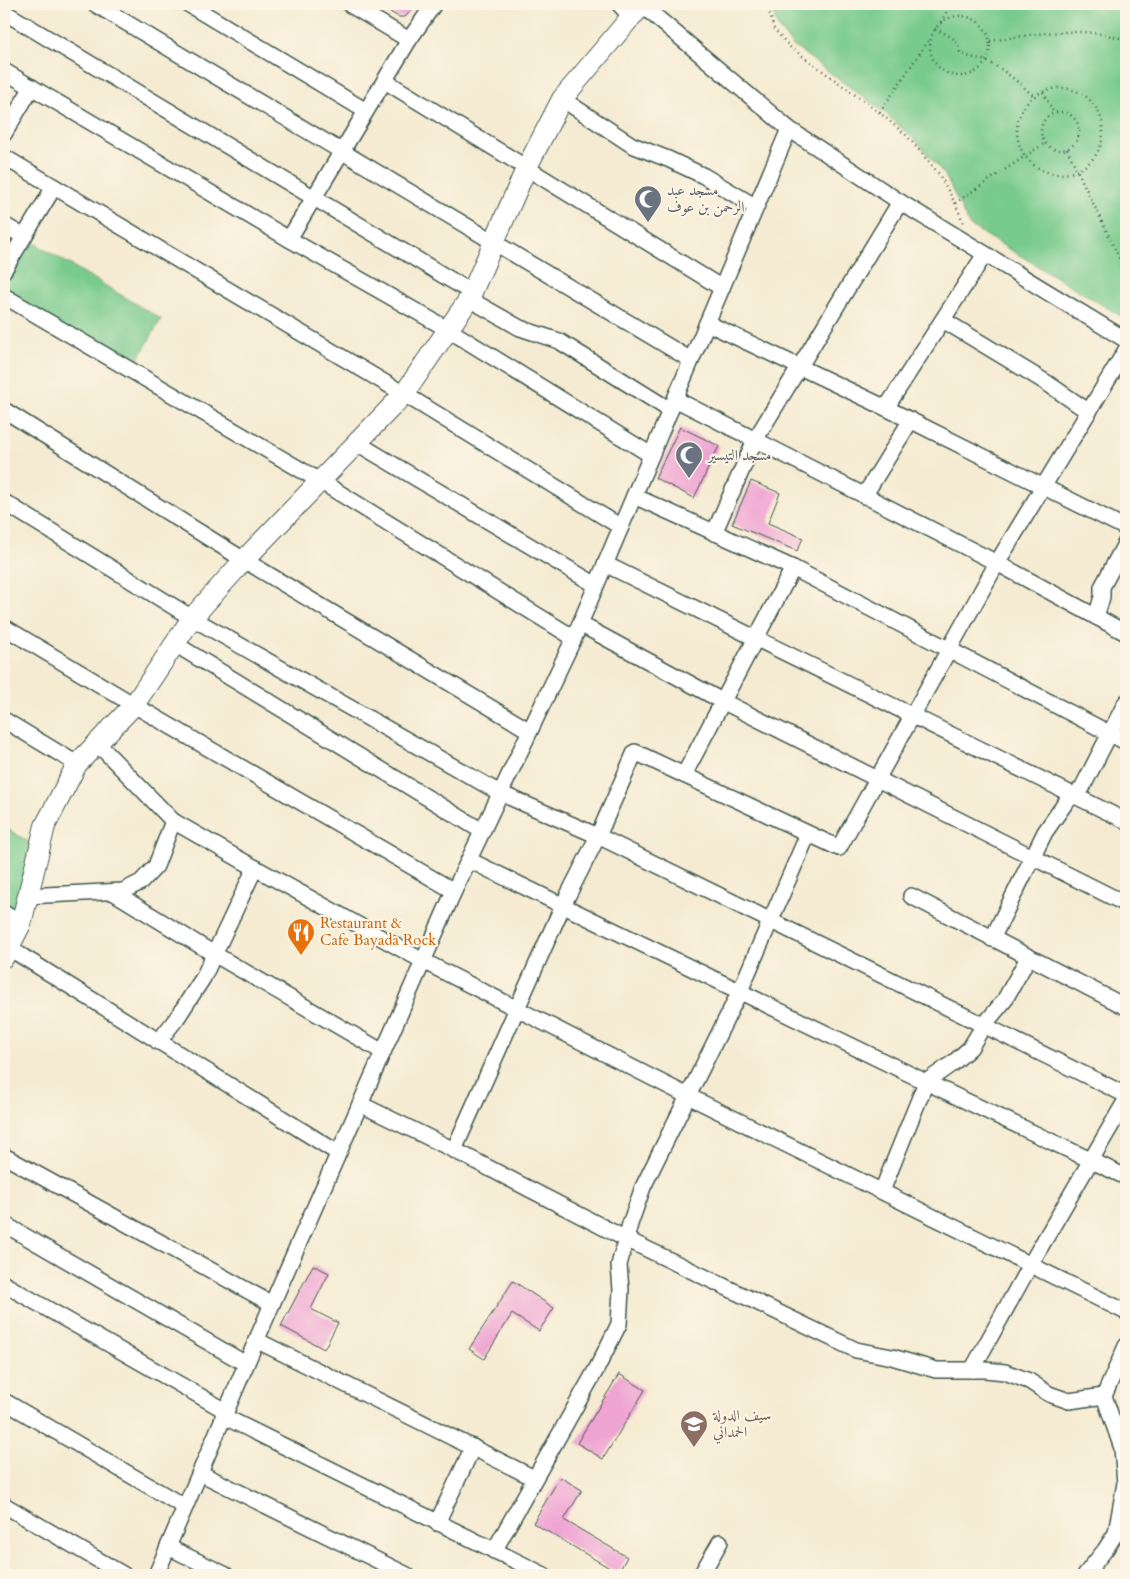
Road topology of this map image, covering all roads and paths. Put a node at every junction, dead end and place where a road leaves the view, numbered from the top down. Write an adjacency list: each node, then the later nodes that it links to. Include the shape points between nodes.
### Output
1 (95, 4): 29 (street)
2 (188, 4): 22 (street)
3 (350, 4): 12 (street)
4 (434, 4): 12 (street)
5 (767, 4): 23 (path, via 774,30 790,47)
6 (951, 4): 9 (path)
7 (636, 7): 21 (main road); 25 (street)
8 (4, 12): 35 (street)
9 (940, 24): 10 (path); 14 (path, via 956,16 974,19 982,25)
10 (935, 30): 11 (path); 15 (path, via 951,37 965,56)
11 (932, 34): 15 (path, via 930,55 942,71 951,76 971,75); 23 (path)
12 (409, 40): 17 (street)
13 (1126, 40): 14 (path, via 1061,31)
14 (990, 41): 15 (path)
15 (986, 62): 20 (path)
16 (4, 71): 18 (street)
17 (384, 81): 22 (street); 32 (street)
18 (32, 87): 26 (street); 42 (street)
19 (1043, 92): 20 (path); 24 (path); 33 (path, via 1056,88 1076,91 1092,102 1100,114 1103,133 1098,153)
20 (1034, 97): 30 (path, via 1019,118 1017,131)
21 (562, 99): 32 (main road); 38 (street, via 632,145 704,176)
22 (366, 111): 29 (street)
23 (880, 113): 37 (path, via 907,136 940,174)
24 (1054, 113): 27 (path, via 1042,126); 28 (path, via 1066,112 1078,124 1079,136)
25 (789, 129): 36 (street); 38 (street)
26 (4, 134)
27 (1045, 143): 28 (path, via 1053,149); 30 (path)
28 (1067, 149): 33 (path)
29 (342, 152): 35 (street); 43 (street)
30 (1025, 156): 33 (path, via 1043,171 1060,174); 37 (path)
31 (4, 157): 34 (street)
32 (526, 168): 43 (main road); 49 (street)
33 (1078, 170): 46 (path)
34 (54, 187): 41 (street); 59 (street)
35 (314, 198): 42 (street); 51 (street)
36 (900, 202): 44 (street); 58 (street)
37 (955, 203): 40 (path)
38 (756, 207): 49 (street)
39 (4, 225): 41 (street)
40 (966, 229)
41 (23, 236): 47 (street)
42 (289, 239): 54 (street)
43 (493, 242): 51 (main road); 57 (street)
44 (985, 254): 52 (street); 55 (street)
45 (1126, 258): 46 (path)
46 (1120, 259): 48 (path)
47 (4, 270)
48 (1126, 272)
49 (722, 288): 53 (street)
50 (4, 296): 68 (street)
51 (470, 296): 54 (main road); 60 (street, via 520,328 559,341)
52 (943, 320): 61 (street); 63 (street)
53 (707, 323): 57 (street); 58 (street)
54 (449, 330): 59 (main road); 67 (street)
55 (1126, 340)
56 (1126, 350): 63 (street)
57 (691, 360): 60 (street)
58 (800, 366): 61 (street); 65 (street)
59 (404, 394): 66 (main road); 73 (street)
60 (673, 404): 65 (street); 67 (street)
61 (886, 408): 64 (street)
62 (4, 410): 77 (street)
63 (1089, 412): 69 (street)
64 (910, 420): 69 (street); 71 (street)
65 (755, 440): 71 (street); 75 (street)
66 (357, 443): 68 (main road); 81 (street)
67 (651, 455): 70 (street)
68 (320, 481): 77 (main road); 85 (street)
69 (1043, 487): 74 (street); 78 (street)
70 (634, 496): 73 (street); 75 (street)
71 (864, 496): 78 (street)
72 (4, 502): 83 (street)
73 (621, 527): 79 (street)
74 (1126, 528)
75 (714, 533): 80 (street)
76 (1126, 542): 82 (street, via 1102,587)
77 (244, 560): 83 (main road); 95 (street)
78 (997, 563): 82 (street); 89 (street)
79 (605, 564): 81 (street); 87 (street)
80 (793, 568): 87 (street); 89 (street)
81 (596, 585): 85 (street)
82 (1096, 616): 86 (street)
83 (192, 618): 88 (main road); 102 (street)
84 (4, 627): 92 (street)
85 (577, 631): 90 (street); 95 (street)
86 (1126, 633)
87 (756, 637): 90 (street); 93 (street)
88 (175, 644): 92 (main road); 106 (street)
89 (948, 650): 93 (street); 96 (street)
90 (722, 701): 100 (street); 101 (street)
91 (1126, 702): 96 (street)
92 (134, 705): 97 (main road); 112 (street)
93 (912, 714): 101 (street); 103 (street)
94 (4, 720): 99 (street)
95 (530, 731): 102 (street)
96 (1111, 734): 98 (street); 103 (street, via 1082,788)
97 (96, 742): 99 (main road); 104 (street)
98 (1126, 742)
99 (77, 764): 114 (main road, via 44,826)
100 (684, 775): 107 (street); 108 (street, via 635,752)
101 (877, 779): 107 (street, via 839,848); 109 (street)
102 (500, 793): 106 (street); 108 (street)
103 (1073, 796): 105 (street); 109 (street, via 1046,832)
104 (173, 820): 111 (street); 113 (street, via 156,866 141,882 124,891)
105 (1126, 821)
106 (482, 831): 110 (street)
107 (808, 834): 119 (street)
108 (598, 836): 117 (street); 119 (street)
109 (1033, 857): 116 (street); 121 (street)
110 (469, 860): 112 (street); 117 (street)
111 (255, 868): 123 (street); 125 (street)
112 (454, 891): 125 (street)
113 (113, 892): 114 (street); 123 (street)
114 (27, 896): 120 (main road)
115 (911, 896): 121 (street)
116 (1126, 904)
117 (563, 905): 126 (street); 128 (street)
118 (4, 913): 120 (street)
119 (770, 921): 126 (street); 129 (street)
120 (21, 924): 122 (main road)
121 (992, 939): 124 (street)
122 (6, 952): 130 (street)
123 (214, 954): 130 (street, via 203,978); 131 (street)
124 (1028, 958): 127 (street); 129 (street, via 1004,1000)
125 (423, 961): 128 (street); 131 (street)
126 (740, 991): 132 (street); 134 (street)
127 (1126, 1007)
128 (517, 1009): 134 (street); 137 (street)
129 (984, 1025): 132 (street, via 970,1048); 133 (street)
130 (158, 1042): 138 (street)
131 (383, 1052): 136 (street)
132 (926, 1082): 140 (street); 142 (street)
133 (1126, 1095)
134 (688, 1096): 142 (street); 144 (street, via 642,1187)
135 (1126, 1100): 140 (street)
136 (360, 1104): 137 (street); 138 (street)
137 (454, 1150): 144 (street)
138 (338, 1153): 147 (street)
139 (4, 1156): 147 (street)
140 (1092, 1160): 141 (street); 145 (street)
141 (1126, 1177)
142 (882, 1191): 145 (street)
143 (4, 1224): 151 (street)
144 (626, 1239): 152 (street, via 856,1350 936,1370); 158 (street, via 619,1265 619,1324)
145 (1030, 1265): 148 (street); 152 (street)
146 (4, 1284): 155 (street)
147 (272, 1304): 149 (street)
148 (1126, 1312)
149 (256, 1340): 151 (street); 156 (street)
150 (1126, 1346): 153 (street)
151 (246, 1364): 155 (street)
152 (972, 1370): 153 (street, via 1005,1372 1068,1401)
153 (1104, 1396): 171 (street, via 1122,1448 1125,1483 1116,1533)
154 (4, 1401): 160 (street)
155 (225, 1414): 157 (street); 161 (street)
156 (473, 1448): 158 (street); 161 (street)
157 (200, 1472): 160 (street); 168 (street)
158 (534, 1478): 164 (street)
159 (4, 1505): 165 (street)
160 (185, 1507): 163 (street)
161 (436, 1523): 164 (street)
162 (720, 1542): 170 (street)
163 (168, 1547): 166 (street); 167 (street)
164 (494, 1551): 169 (street)
165 (124, 1575)
166 (156, 1575)
167 (226, 1575)
168 (407, 1575)
169 (544, 1575)
170 (701, 1575)
171 (1085, 1575)

